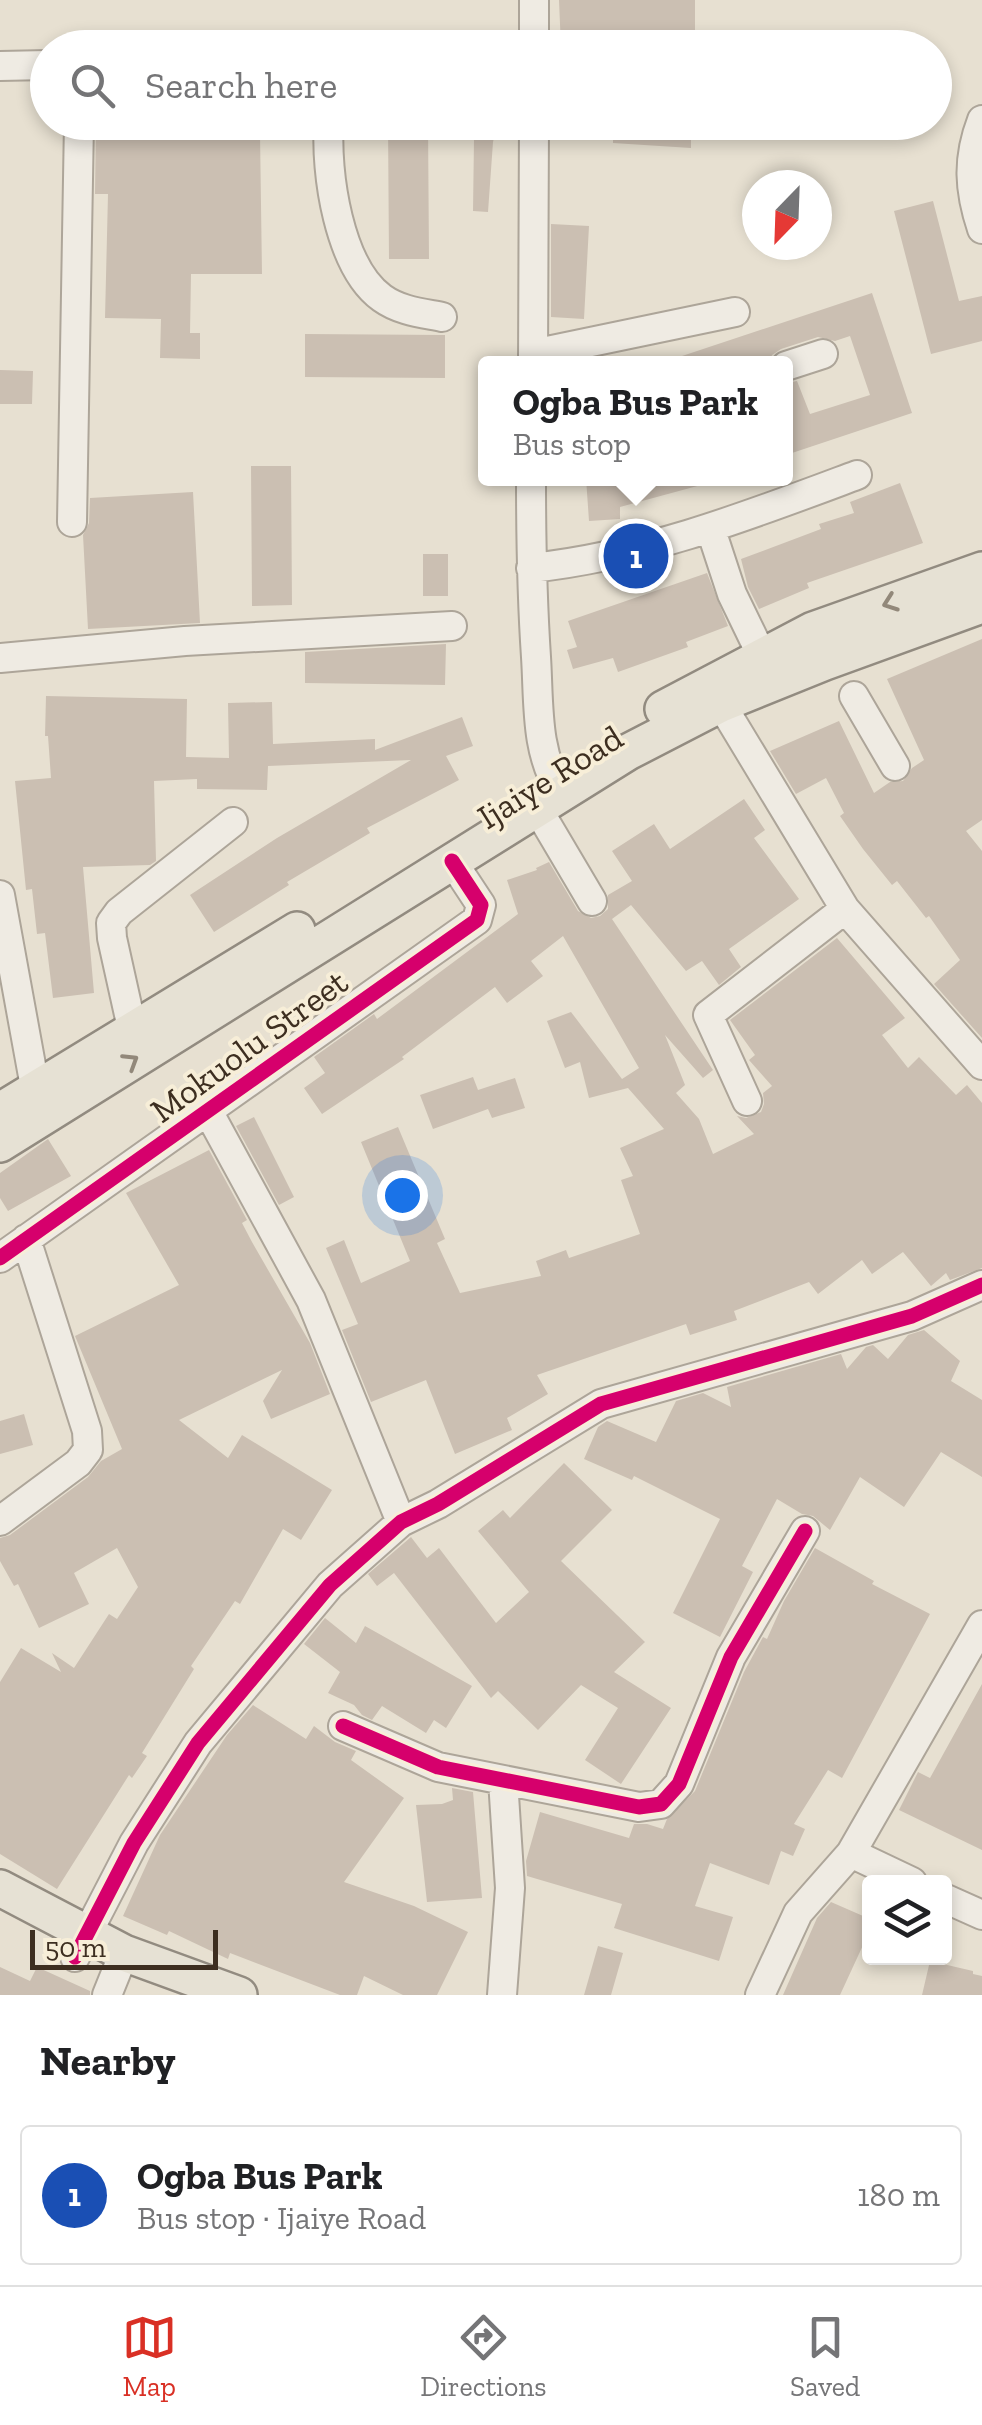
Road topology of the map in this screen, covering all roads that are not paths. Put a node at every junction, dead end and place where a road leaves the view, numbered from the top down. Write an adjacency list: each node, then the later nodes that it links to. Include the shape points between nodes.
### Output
1 (534, 0): 2 (street)
2 (534, 30)
3 (30, 65): 4 (street)
4 (0, 66)
5 (982, 120): 9 (street, via 973,142 970,194)
6 (79, 140): 18 (street)
7 (328, 140): 11 (street, via 346,242 364,282 400,308)
8 (534, 140): 13 (street)
9 (982, 229)
10 (735, 312): 14 (street)
11 (442, 317)
12 (823, 354): 15 (street)
13 (533, 356)
14 (546, 356)
15 (793, 364)
16 (857, 475): 19 (street)
17 (532, 486): 20 (street)
18 (72, 522)
19 (710, 530): 20 (street, via 588,562); 24 (street)
20 (531, 568): 29 (street)
21 (982, 570): 24 (main road, Ijaiye Road, one-way to 24, via 814,630)
22 (982, 605): 26 (main road, Ijaiye Road, via 825,662)
23 (452, 626): 25 (street)
24 (762, 656): 26 (main road, Ijaiye Road)
25 (0, 658)
26 (717, 692): 29 (main road, Ijaiye Road); 34 (street)
27 (854, 696): 28 (street)
28 (894, 766)
29 (549, 792): 31 (main road, Ijaiye Road); 33 (street); 35 (main road, Ijaiye Road)
30 (233, 822): 35 (street, via 112,923)
31 (452, 861): 38 (main road, Ijaiye Road, one-way to 31, via 92,1086); 40 (street, Mokuolu Street, via 481,906 477,920)
32 (0, 895): 38 (street)
33 (592, 901)
34 (845, 910): 36 (street); 37 (street, via 708,1015)
35 (132, 1028): 38 (main road, Ijaiye Road)
36 (982, 1064)
37 (747, 1100)
38 (42, 1101): 39 (main road); 41 (main road)
39 (0, 1111)
40 (209, 1113): 42 (street, Mokuolu Street); 46 (street, via 311,1300)
41 (0, 1144)
42 (26, 1238): 43 (street, Mokuolu Street); 45 (street, via 88,1450)
43 (0, 1258)
44 (982, 1286): 46 (street, via 912,1316 601,1404)
45 (0, 1521)
46 (401, 1522): 57 (street, via 330,1585 198,1743 134,1842)
47 (806, 1530): 50 (street, via 731,1658 679,1784 661,1804 639,1807)
48 (982, 1625): 51 (street)
49 (343, 1726): 50 (street, via 438,1767)
50 (503, 1780): 61 (street, via 510,1888)
51 (851, 1853): 52 (street); 62 (street, via 798,1913)
52 (897, 1875)
53 (0, 1888): 57 (main road)
54 (952, 1902): 55 (street)
55 (982, 1915)
56 (0, 1916): 57 (main road)
57 (81, 1946): 58 (main road)
58 (115, 1974): 59 (main road); 60 (main road)
59 (168, 1995)
60 (239, 1995)
61 (502, 1995)
62 (760, 1995)

